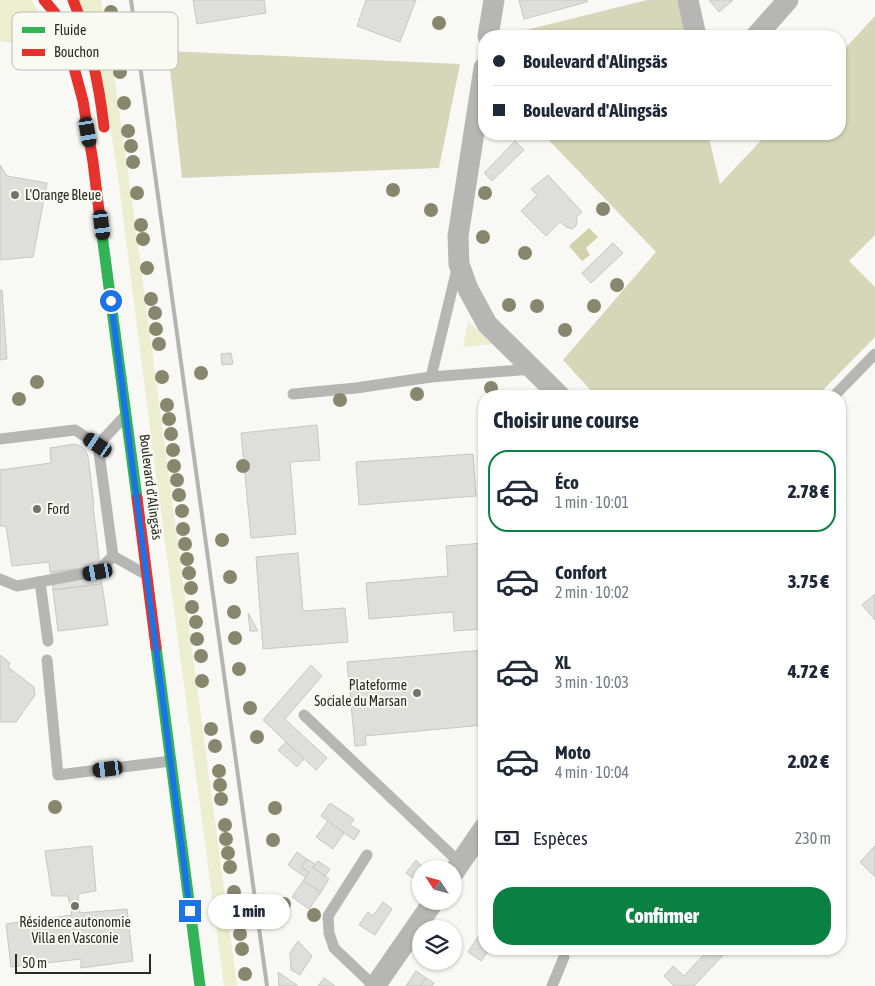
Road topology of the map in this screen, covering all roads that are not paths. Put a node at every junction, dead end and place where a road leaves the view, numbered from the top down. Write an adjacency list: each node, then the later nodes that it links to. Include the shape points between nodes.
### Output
1 (44, 0): 6 (main road, Boulevard d'Alingsäs)
2 (73, 0): 7 (main road)
3 (494, 0): 8 (street)
4 (688, 0): 9 (street)
5 (788, 0): 10 (street)
6 (53, 12)
7 (77, 12)
8 (489, 30)
9 (695, 30)
10 (761, 30)
11 (75, 70): 22 (main road, Boulevard d'Alingsäs, via 94,170)
12 (95, 70): 14 (main road)
13 (478, 107): 15 (street, via 458,236)
14 (106, 143)
15 (459, 264): 17 (street, via 487,324); 18 (lane)
16 (875, 354): 20 (lane)
17 (532, 369): 18 (lane); 19 (street)
18 (431, 377): 21 (lane)
19 (548, 390)
20 (840, 390)
21 (293, 394)
22 (126, 414): 24 (lane); 26 (main road, Boulevard d'Alingsäs)
23 (0, 439): 24 (lane, via 75,430)
24 (98, 445): 25 (lane)
25 (114, 556): 26 (lane); 28 (lane, via 98,572)
26 (147, 574): 32 (main road, Boulevard d'Alingsäs)
27 (0, 579): 28 (lane, via 17,586)
28 (40, 582): 29 (lane)
29 (48, 642)
30 (47, 660): 32 (lane, via 58,775)
31 (304, 715): 35 (lane)
32 (171, 761): 39 (main road, Boulevard d'Alingsäs)
33 (478, 837): 36 (street)
34 (367, 855): 40 (lane, via 328,916 334,948)
35 (450, 860)
36 (462, 860)
37 (428, 910): 40 (street)
38 (564, 958): 41 (lane)
39 (200, 986)
40 (374, 986)
41 (552, 986)

